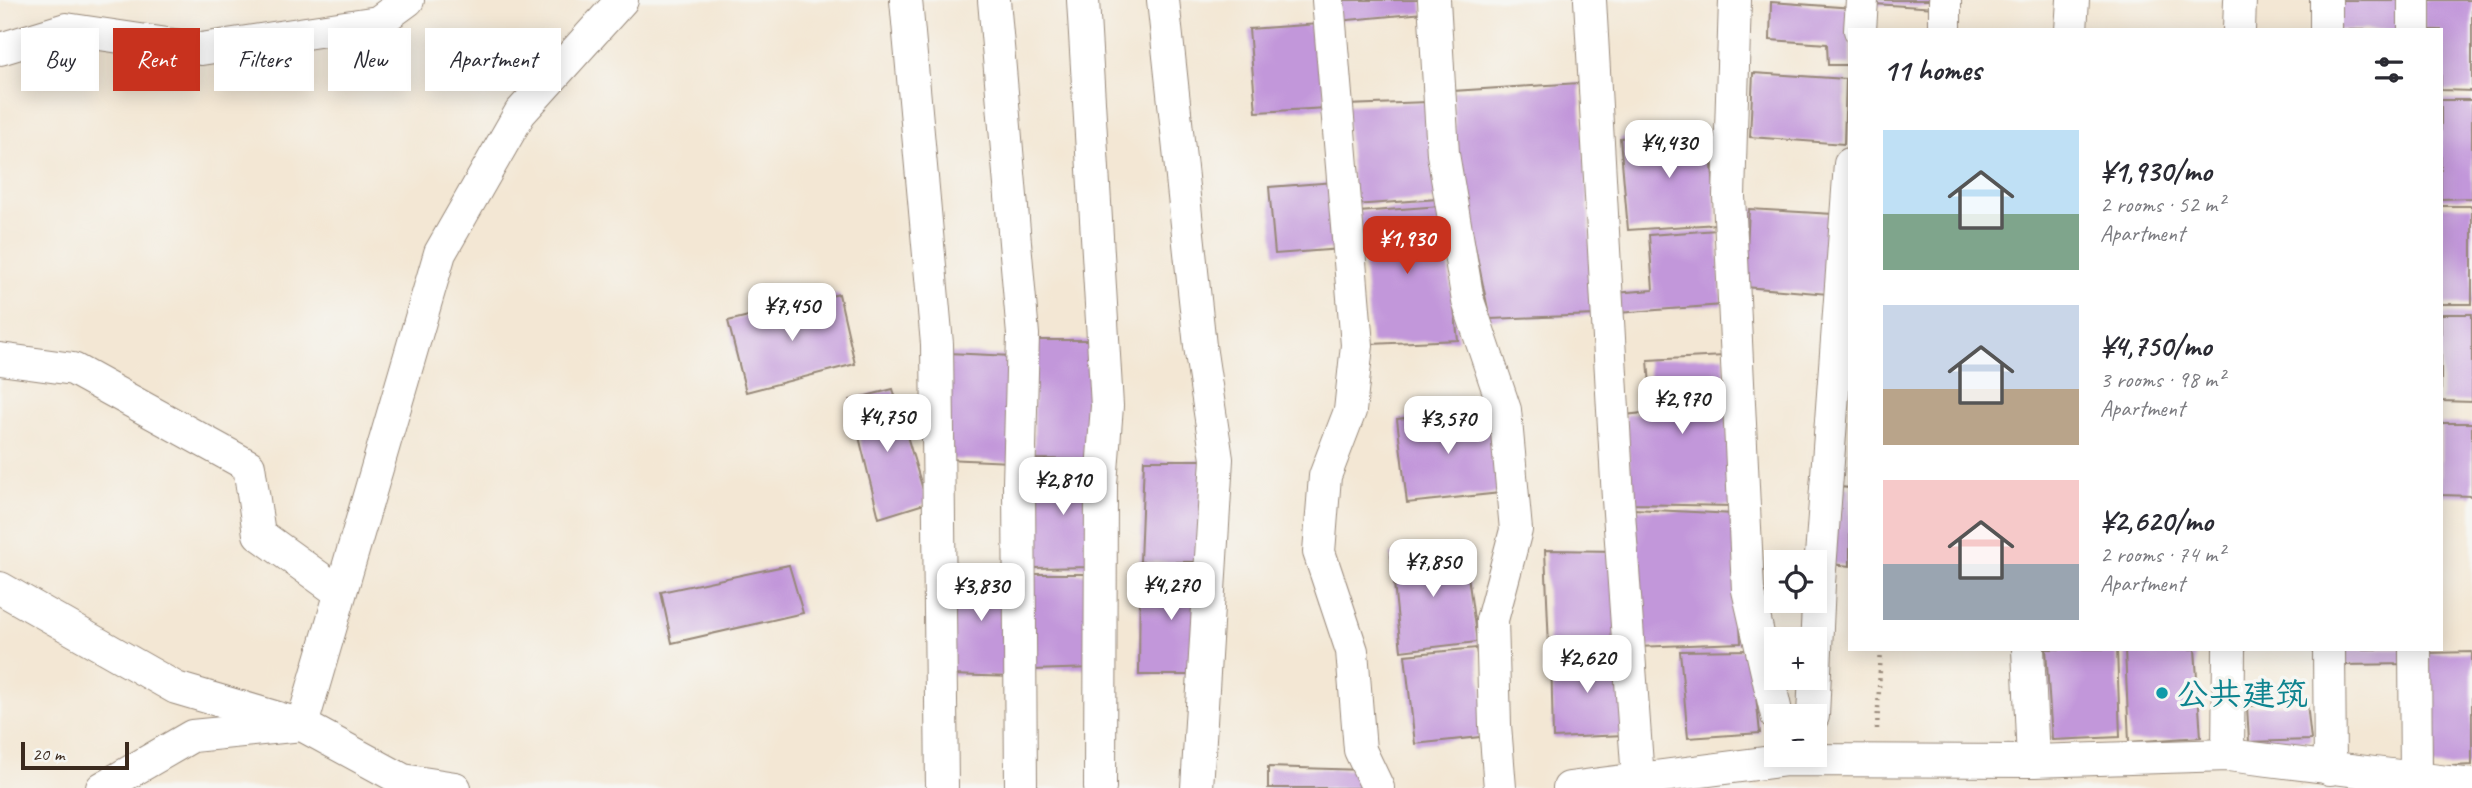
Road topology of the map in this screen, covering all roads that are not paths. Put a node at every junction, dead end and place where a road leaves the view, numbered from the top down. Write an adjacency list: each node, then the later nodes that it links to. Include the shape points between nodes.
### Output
1 (408, 0): 23 (street, via 378,22 201,49 66,29)
2 (622, 0): 34 (street, via 520,113 440,253)
3 (906, 0): 45 (street, via 937,344)
4 (994, 0): 46 (street, via 1023,335)
5 (1083, 0): 47 (street, via 1107,405 1101,484)
6 (1163, 0): 48 (street, via 1200,346 1217,459)
7 (1328, 0): 49 (street, via 1357,345 1350,411 1325,477 1319,552 1352,651 1360,750)
8 (1434, 0): 50 (street, via 1443,154 1468,301 1505,410 1515,516 1516,530 1492,620)
9 (1590, 0): 41 (street)
10 (1735, 0): 32 (street, via 1729,197 1748,590)
11 (1862, 0): 17 (street)
12 (1945, 0): 18 (street)
13 (2073, 0): 19 (street)
14 (2240, 0): 20 (street)
15 (2326, 0): 21 (street)
16 (2414, 0): 22 (street)
17 (1860, 28)
18 (1945, 28)
19 (2071, 28)
20 (2239, 28)
21 (2326, 28)
22 (2414, 28)
23 (0, 49)
24 (1848, 191): 33 (street)
25 (0, 359): 27 (street, via 73,369 249,466 259,534)
26 (0, 588): 34 (street, via 176,688)
27 (335, 589)
28 (2028, 651): 37 (street)
29 (2230, 651): 35 (street)
30 (2329, 651): 39 (street)
31 (2415, 651): 40 (street)
32 (1774, 704)
33 (1814, 704)
34 (302, 725): 43 (street, via 192,736); 44 (street, via 403,780)
35 (2228, 755): 37 (street); 39 (street)
36 (1827, 758): 37 (street)
37 (2033, 761)
38 (1764, 762): 41 (street)
39 (2347, 776): 40 (street)
40 (2416, 778): 42 (street)
41 (1638, 779): 51 (street)
42 (2472, 785)
43 (102, 788)
44 (455, 788)
45 (942, 788)
46 (1021, 788)
47 (1100, 788)
48 (1197, 788)
49 (1378, 788)
50 (1500, 788)
51 (1569, 788)

